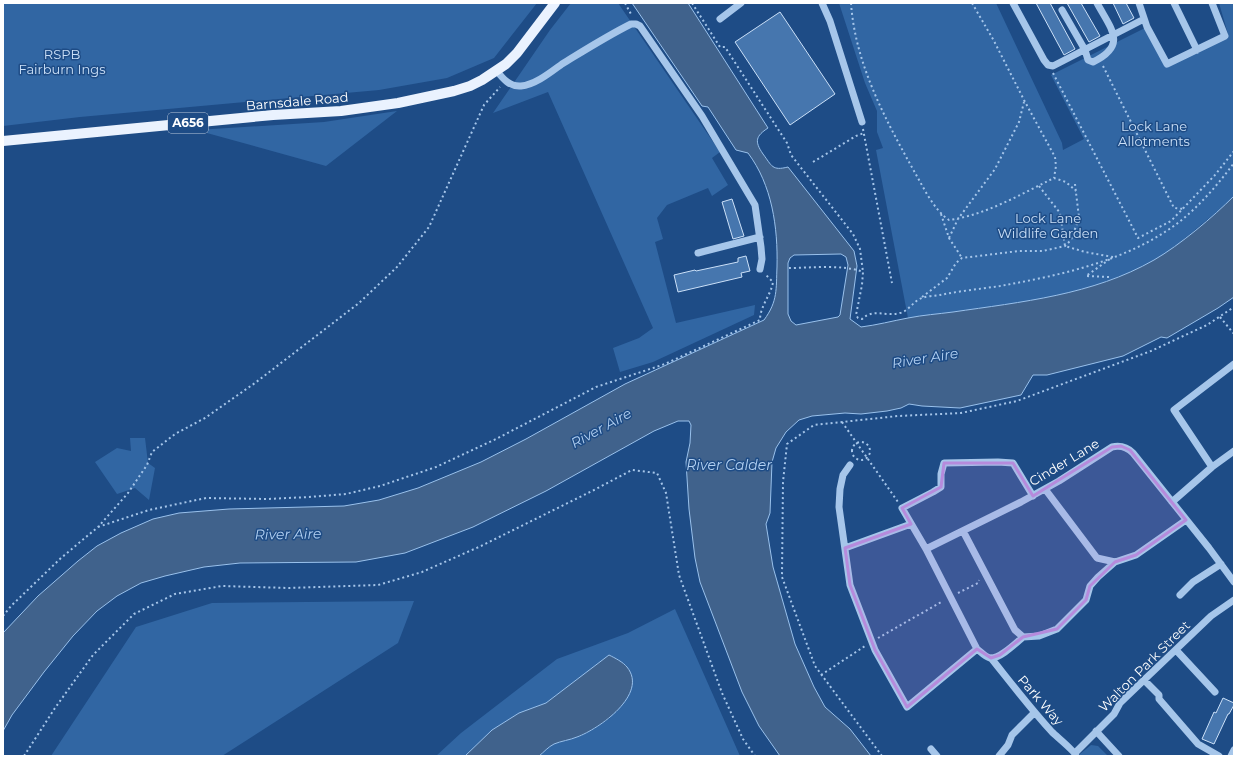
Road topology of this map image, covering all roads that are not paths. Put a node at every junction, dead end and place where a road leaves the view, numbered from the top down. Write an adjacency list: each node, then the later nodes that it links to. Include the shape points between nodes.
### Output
1 (555, 3): 15 (main road, Barnsdale Road / A656, via 518,53)
2 (741, 3): 10 (street)
3 (822, 3): 16 (street)
4 (1013, 3): 13 (street, via 1044,60 1051,66)
5 (1097, 3): 12 (street)
6 (1139, 3): 11 (street)
7 (1174, 3): 14 (street)
8 (1212, 3): 14 (street, via 1225,36)
9 (1062, 10): 13 (street)
10 (720, 19)
11 (1144, 19): 12 (street); 14 (street, via 1167,64)
12 (1114, 35): 13 (street); 13 (street, via 1112,48 1104,57 1090,62)
13 (1084, 50)
14 (1196, 50)
15 (497, 71): 17 (main road, Barnsdale Road / A656, via 465,88 398,103 318,113); 18 (street, via 510,85 522,86 538,80 617,31 631,24 640,26 702,116 745,187 755,205)
16 (862, 122)
17 (3, 141)
18 (760, 237): 19 (street); 20 (street)
19 (698, 253)
20 (760, 268)
21 (1234, 364): 24 (street, via 1174,410)
22 (1234, 451): 24 (street)
23 (850, 465): 31 (street, via 843,475 840,489 839,507)
24 (1212, 467): 27 (street)
25 (1045, 489): 26 (street, Cinder Lane); 27 (street, Cinder Lane, via 1112,447 1121,446 1130,450); 33 (street, via 1097,558)
26 (1032, 496): 29 (street, Park Way, via 1013,463 944,463 941,487 902,508); 30 (street, Cinder Lane)
27 (1172, 502): 28 (street, Cinder Lane)
28 (1186, 520): 33 (street, via 1136,555); 34 (street, Cinder Lane)
29 (911, 524): 31 (street); 32 (street, Park Way)
30 (963, 531): 32 (street, Cinder Lane); 38 (street, via 1015,630)
31 (845, 548): 39 (street, via 850,585 875,650 907,707)
32 (926, 550): 39 (street, Park Way)
33 (1115, 562): 38 (street, via 1090,586 1086,600 1057,629 1039,636)
34 (1221, 564): 35 (street, Cinder Lane); 36 (street, via 1193,582)
35 (1234, 582)
36 (1180, 595)
37 (1234, 600): 40 (street, Walton Park Street, via 1211,616)
38 (1023, 638): 41 (street, via 1000,655)
39 (977, 649): 41 (street, Park Way)
40 (1176, 650): 42 (street, Walton Park Street); 43 (street)
41 (991, 658): 44 (street, Park Way)
42 (1144, 680): 45 (street, Walton Park Street); 52 (street, via 1159,694 1159,699 1198,744)
43 (1215, 692)
44 (1034, 713): 48 (street, Park Way); 50 (street, via 1012,735)
45 (1096, 731): 48 (street, Walton Park Street); 51 (street)
46 (931, 749): 49 (street)
47 (1234, 750): 53 (street)
48 (1075, 754)
49 (937, 756)
50 (999, 756)
51 (1119, 756)
52 (1219, 756)
53 (1231, 756)

